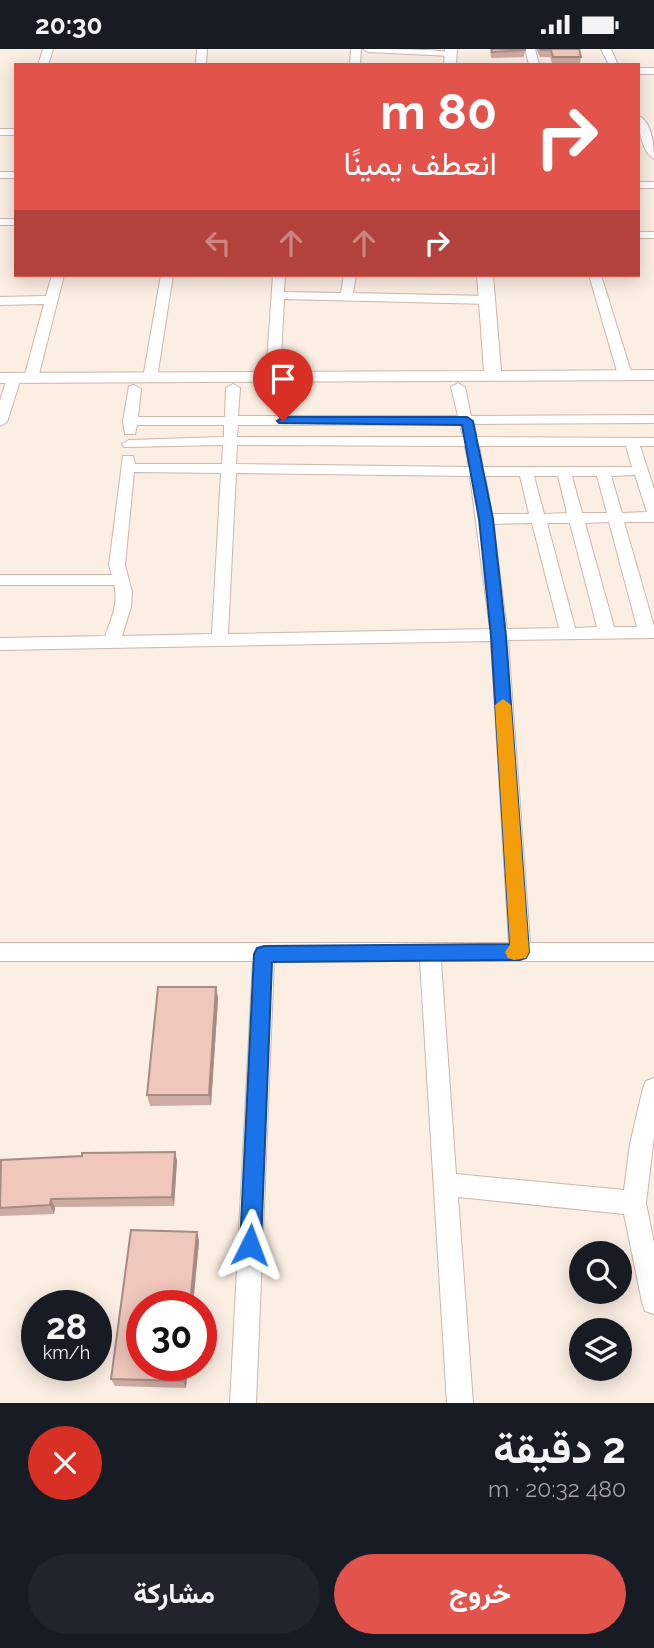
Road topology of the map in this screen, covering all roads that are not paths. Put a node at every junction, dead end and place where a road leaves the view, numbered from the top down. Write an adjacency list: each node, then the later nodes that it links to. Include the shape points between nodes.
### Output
1 (368, 49): 2 (street)
2 (450, 56)
3 (645, 123): 4 (street)
4 (644, 144): 5 (street)
5 (654, 156)
6 (58, 277): 14 (street)
7 (167, 277): 19 (street)
8 (279, 277): 12 (street)
9 (350, 277): 13 (street)
10 (485, 277): 15 (street)
11 (596, 277): 17 (street)
12 (277, 295): 13 (street); 20 (street)
13 (346, 297): 15 (street)
14 (52, 300): 16 (street); 22 (street)
15 (489, 300): 21 (street)
16 (0, 301)
17 (625, 375): 18 (street); 21 (street)
18 (654, 376)
19 (150, 377): 20 (street); 22 (street)
20 (273, 377): 21 (street)
21 (483, 379): 23 (street); 24 (street)
22 (11, 383): 26 (street); 31 (street)
23 (458, 387): 25 (street); 30 (street)
24 (654, 387)
25 (233, 388): 26 (street); 28 (street)
26 (134, 389): 29 (street)
27 (654, 419): 30 (street)
28 (231, 420): 29 (street); 30 (street); 32 (street)
29 (130, 421): 36 (street)
30 (467, 421): 34 (street)
31 (0, 422)
32 (229, 441): 34 (street); 36 (street); 37 (street)
33 (654, 442): 35 (street)
34 (472, 443): 35 (street); 41 (street)
35 (632, 443): 39 (street)
36 (129, 444): 38 (street)
37 (229, 467): 38 (street); 41 (street); 56 (street)
38 (127, 468): 51 (street, via 117,554)
39 (641, 471): 40 (street); 44 (street)
40 (603, 472): 43 (street); 48 (street)
41 (478, 473): 42 (street); 49 (street)
42 (526, 473): 43 (street); 47 (street)
43 (564, 473): 45 (street)
44 (654, 512)
45 (576, 517): 47 (street); 48 (street); 53 (street)
46 (654, 517): 48 (street)
47 (539, 518): 49 (street); 54 (street)
48 (615, 518): 52 (street)
49 (486, 519): 55 (street)
50 (0, 580): 51 (street)
51 (121, 580): 57 (street, via 123,607)
52 (650, 632): 53 (street)
53 (607, 633): 54 (street)
54 (569, 635): 55 (street)
55 (498, 636): 56 (street); 60 (street)
56 (220, 639): 57 (street)
57 (113, 641): 58 (street)
58 (0, 645)
59 (0, 952): 63 (street)
60 (520, 952): 61 (street); 62 (street)
61 (430, 953): 63 (street); 65 (street)
62 (654, 953)
63 (264, 954): 68 (street)
64 (654, 1088): 66 (street)
65 (447, 1185): 66 (street); 69 (street)
66 (634, 1203): 67 (street)
67 (654, 1302)
68 (243, 1403)
69 (460, 1403)

